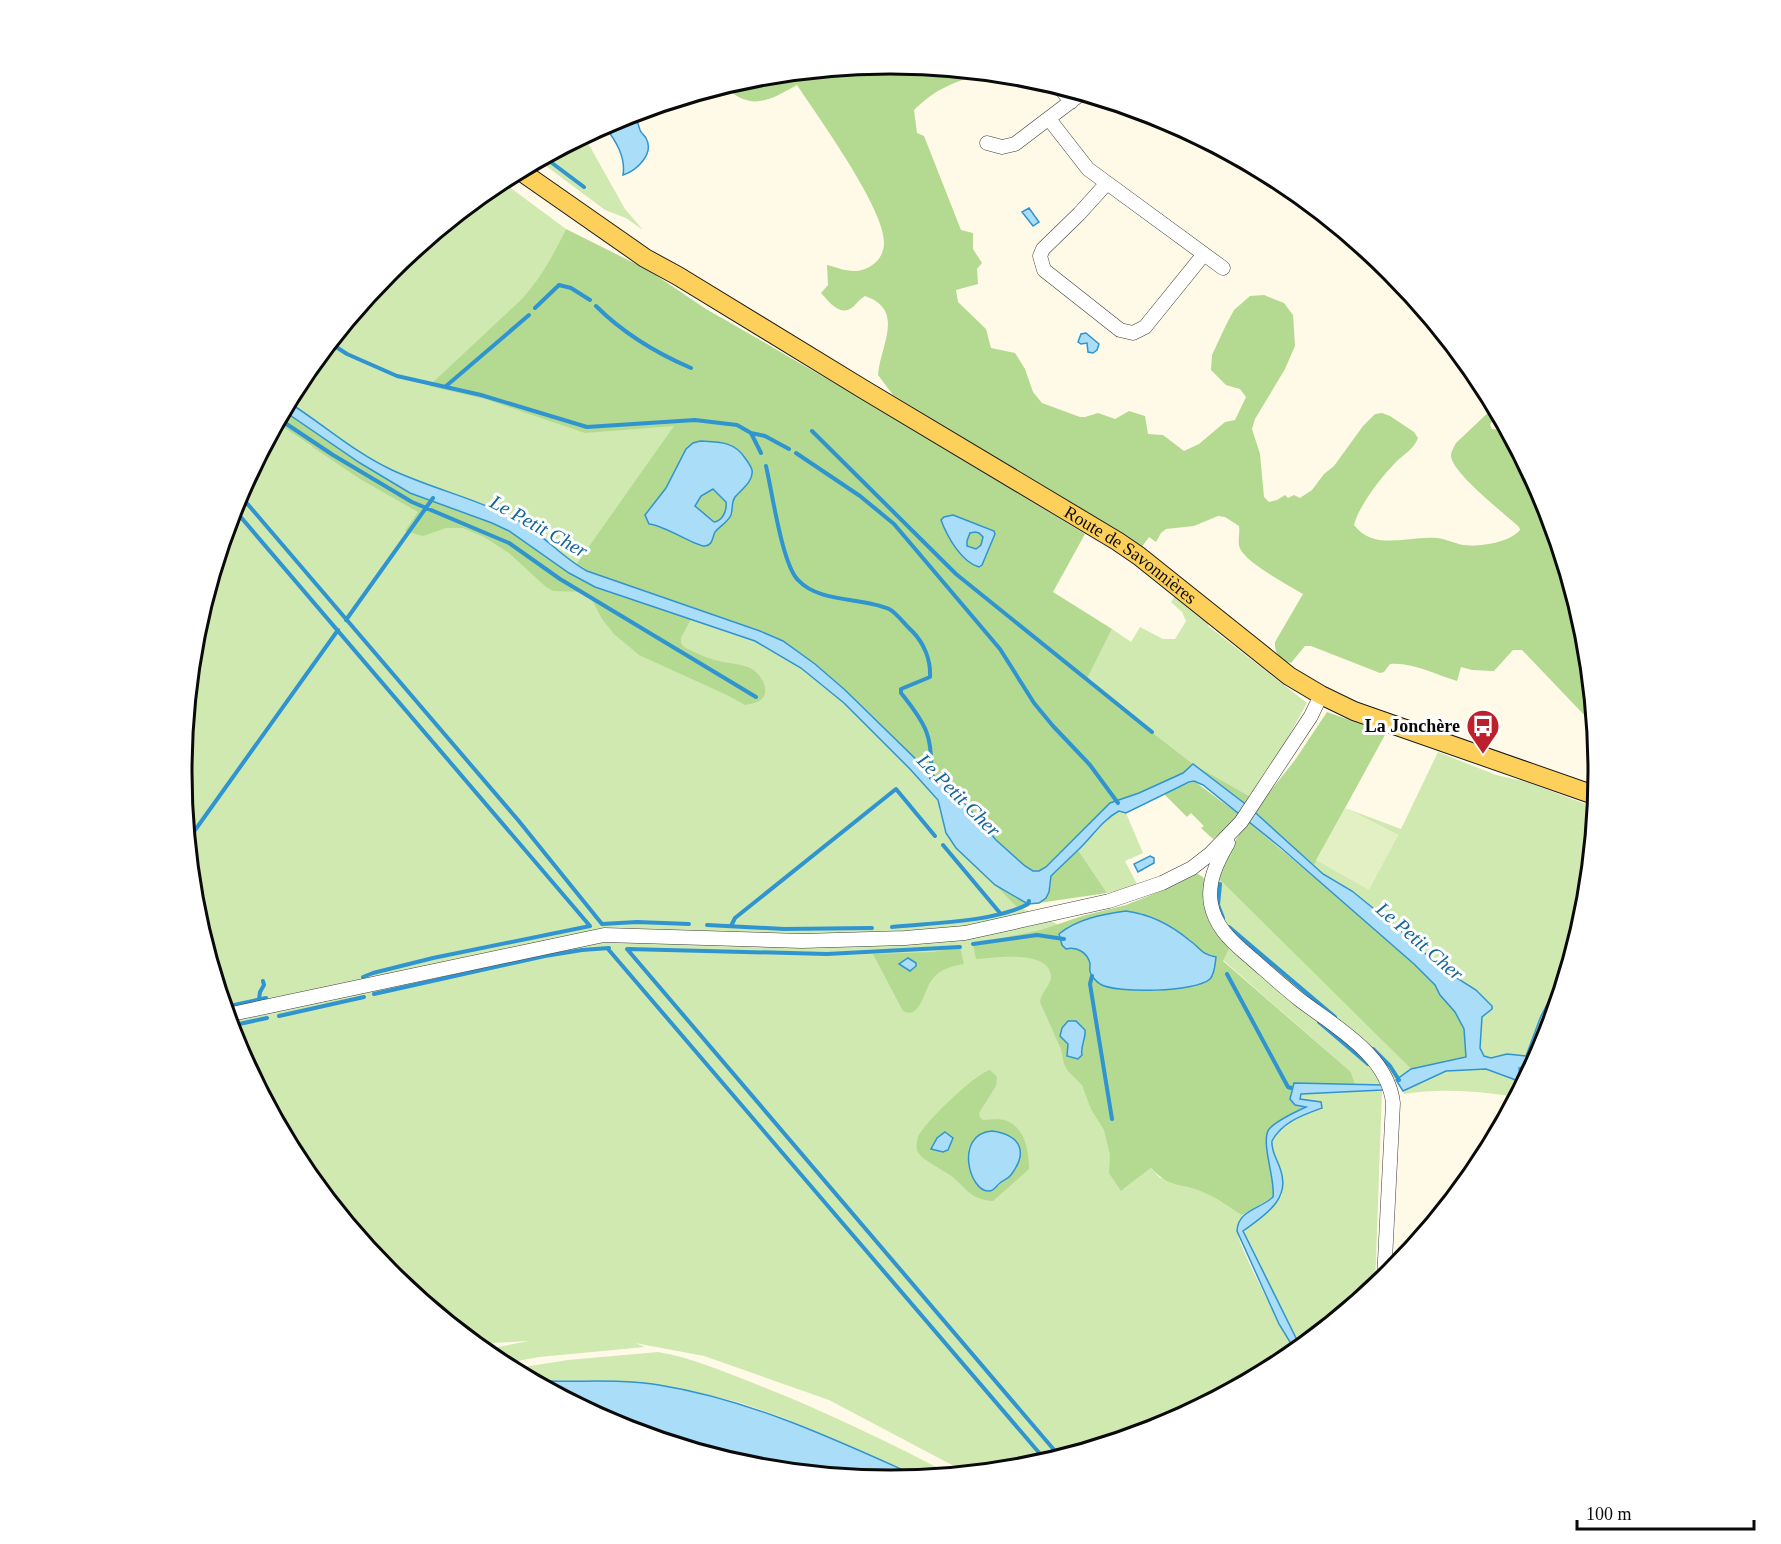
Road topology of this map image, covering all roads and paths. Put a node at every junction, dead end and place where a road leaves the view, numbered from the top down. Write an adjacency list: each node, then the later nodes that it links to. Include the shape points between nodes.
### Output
1 (1066, 96): 3 (street)
2 (1075, 98): 3 (street)
3 (1071, 102): 4 (street)
4 (1049, 119): 5 (street, via 1010,147); 8 (street, via 1088,169)
5 (987, 143)
6 (538, 169): 11 (main road, Route de Savonnières)
7 (527, 176): 11 (main road, Route de Savonnières, via 623,244)
8 (1107, 183): 9 (street); 9 (street, via 1040,256 1044,270 1120,330 1133,333 1145,327)
9 (1204, 254): 10 (street)
10 (1223, 268)
11 (678, 276): 12 (main road, Route de Savonnières, via 1117,541 1289,676)
12 (1321, 695): 13 (main road, Route de Savonnières, via 1365,715); 14 (street)
13 (1589, 791)
14 (1238, 827): 15 (street); 16 (street)
15 (1203, 859): 16 (street); 17 (street, via 1162,883 1109,901 965,933 849,941 604,935)
16 (1214, 871): 18 (street, via 1214,915 1231,941 1360,1047 1390,1086 1393,1103)
17 (235, 1013)
18 (1385, 1265)

